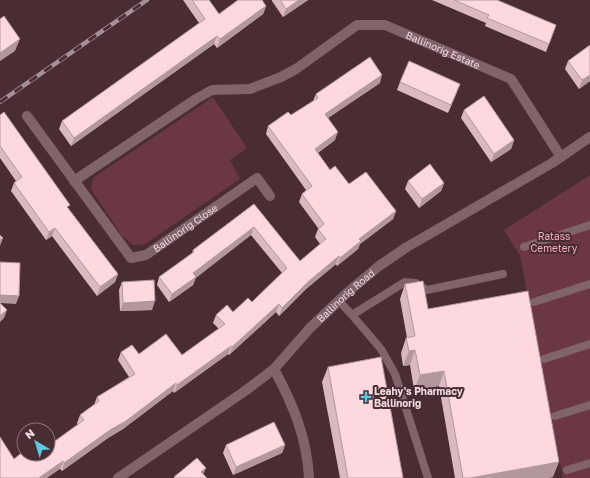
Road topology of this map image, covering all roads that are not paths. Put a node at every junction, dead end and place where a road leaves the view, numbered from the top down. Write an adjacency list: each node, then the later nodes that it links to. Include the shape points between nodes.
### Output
1 (28, 116): 4 (street, Ballinorig Close)
2 (590, 137): 3 (street, Ballinorig Road)
3 (561, 157): 4 (street, Ballinorig Estate, via 511,79 385,25 358,25 281,78 250,89 212,90); 10 (street, Ballinorig Road, via 407,247 379,266)
4 (74, 180): 5 (street, Ballinorig Close, via 131,258 146,255 257,178)
5 (270, 196)
6 (590, 225): 7 (lane)
7 (524, 247)
8 (503, 274): 12 (lane, via 427,290 416,283 405,282)
9 (590, 284): 11 (lane)
10 (339, 301): 12 (lane); 15 (street, Ballinorig Road, via 310,328)
11 (534, 302)
12 (352, 315): 22 (lane, via 381,349 395,374)
13 (590, 344): 14 (lane)
14 (544, 359)
15 (274, 369): 20 (street, Ballinorig Road); 21 (street, via 288,396 305,441)
16 (590, 405): 17 (lane)
17 (555, 416)
18 (590, 463): 19 (lane)
19 (567, 470)
20 (118, 478)
21 (309, 478)
22 (428, 478)

